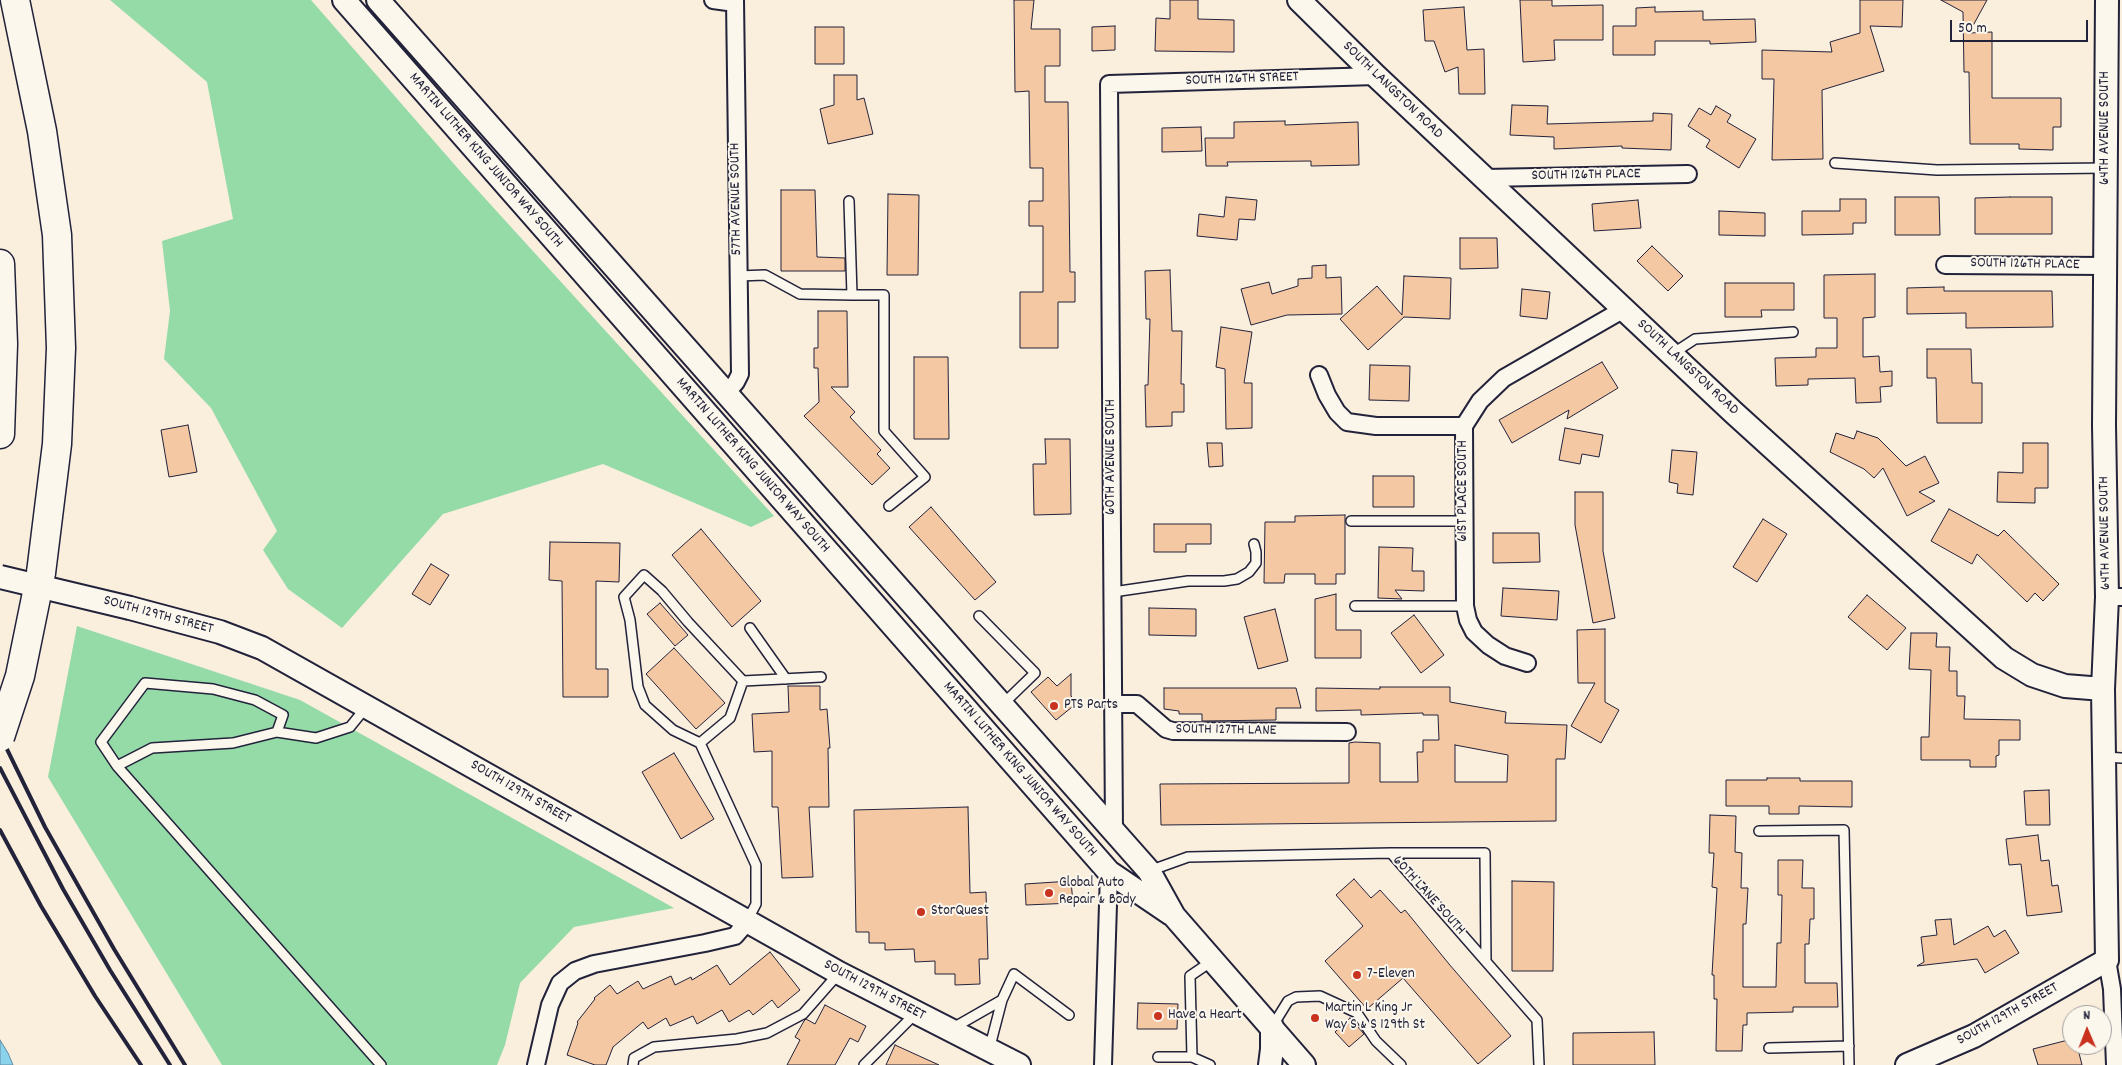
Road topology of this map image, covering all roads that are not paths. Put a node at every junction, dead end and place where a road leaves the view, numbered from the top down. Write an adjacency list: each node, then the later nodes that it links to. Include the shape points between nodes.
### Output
1 (15, 0): 48 (highway, bridge, via 42,131 57,235 61,348 57,444 41,573 20,676)
2 (344, 0): 56 (street, MARTIN LUTHER KING JUNIOR WAY SOUTH)
3 (378, 0): 24 (street, MARTIN LUTHER KING JUNIOR WAY SOUTH)
4 (713, 0): 7 (street)
5 (1298, 0): 8 (street, SOUTH LANGSTON ROAD)
6 (2107, 0): 11 (street, 64TH AVENUE SOUTH)
7 (735, 1): 18 (street, 57TH AVENUE SOUTH)
8 (1376, 76): 9 (street, SOUTH 126TH STREET); 13 (street, SOUTH LANGSTON ROAD)
9 (1109, 84): 32 (street, 60TH AVENUE SOUTH)
10 (1835, 163): 11 (lane, via 1938,170)
11 (2106, 168): 17 (street, 64TH AVENUE SOUTH)
12 (1688, 174): 13 (street, SOUTH 126TH PLACE)
13 (1485, 178): 20 (street, SOUTH LANGSTON ROAD)
14 (849, 201): 19 (lane)
15 (0, 264): 26 (highway, via 3,344)
16 (1944, 265): 17 (street, SOUTH 126TH PLACE)
17 (2105, 266): 33 (street, 64TH AVENUE SOUTH, via 2104,425)
18 (738, 276): 19 (lane, via 765,274 800,294); 24 (street, 57TH AVENUE SOUTH, via 740,374)
19 (852, 295): 27 (lane, via 884,295 884,431 925,477)
20 (1624, 309): 22 (street, SOUTH LANGSTON ROAD); 25 (street, 61ST PLACE SOUTH, via 1504,378 1480,401)
21 (1793, 332): 22 (lane, via 1695,339)
22 (1672, 354): 42 (street, SOUTH LANGSTON ROAD, via 2004,658 2032,675 2065,686)
23 (1319, 375): 25 (street, via 1337,412 1347,422 1376,426)
24 (726, 394): 44 (street, MARTIN LUTHER KING JUNIOR WAY SOUTH)
25 (1464, 426): 28 (street, 61ST PLACE SOUTH)
26 (0, 434)
27 (889, 506)
28 (1464, 521): 29 (lane); 35 (street, 61ST PLACE SOUTH)
29 (1351, 522)
30 (1254, 544): 32 (lane, via 1256,563 1237,579 1188,581)
31 (0, 577): 45 (street, SOUTH 129TH STREET, bridge, via 220,632 262,648)
32 (1113, 592): 43 (street, 60TH AVENUE SOUTH)
33 (2114, 597): 42 (street, 64TH AVENUE SOUTH)
34 (1354, 606): 35 (lane)
35 (1465, 606): 38 (street, 61ST PLACE SOUTH, via 1474,632 1488,645 1505,656)
36 (979, 616): 44 (lane, via 1035,674)
37 (750, 628): 40 (lane)
38 (1527, 663)
39 (821, 677): 40 (lane)
40 (786, 679): 41 (lane)
41 (743, 681): 49 (lane, via 730,718); 49 (lane, via 662,590 644,575 624,597 638,687 645,705 673,730)
42 (2103, 689): 50 (street, 64TH AVENUE SOUTH)
43 (1114, 704): 47 (street, SOUTH 127TH LANE, via 1137,704 1173,732); 52 (street, 60TH AVENUE SOUTH)
44 (1002, 705): 52 (street, MARTIN LUTHER KING JUNIOR WAY SOUTH)
45 (367, 706): 46 (lane, via 350,728 316,738); 58 (street, SOUTH 129TH STREET)
46 (277, 732): 51 (lane, via 233,743 152,748); 51 (lane, via 283,715 255,700 213,689 145,684 101,742)
47 (1347, 732)
48 (0, 737)
49 (700, 743): 58 (lane, via 756,865 756,904)
50 (2113, 757): 61 (street, 64TH AVENUE SOUTH)
51 (117, 766): 74 (lane)
52 (1114, 831): 55 (street, MARTIN LUTHER KING JUNIOR WAY SOUTH)
53 (1759, 831): 68 (lane, via 1844,830)
54 (1391, 853): 55 (lane, 60TH LANE SOUTH, via 1188,857); 60 (lane, 60TH LANE SOUTH); 60 (lane, via 1485,853)
55 (1149, 871): 57 (street, MARTIN LUTHER KING JUNIOR WAY SOUTH)
56 (1108, 872): 57 (street, MARTIN LUTHER KING JUNIOR WAY SOUTH); 79 (street)
57 (1174, 916): 59 (street, MARTIN LUTHER KING JUNIOR WAY SOUTH)
58 (747, 922): 62 (street, SOUTH 129TH STREET); 75 (street, via 735,936 594,964 575,971 560,983 550,1005)
59 (1214, 960): 66 (street, MARTIN LUTHER KING JUNIOR WAY SOUTH); 72 (lane, via 1190,976)
60 (1486, 961): 84 (lane, 60TH LANE SOUTH, via 1537,1020)
61 (2114, 961): 73 (street, SOUTH 129TH STREET); 87 (street, 64TH AVENUE SOUTH)
62 (839, 973): 64 (street, SOUTH 129TH STREET); 76 (lane, via 803,1014 767,1033 654,1047 634,1058)
63 (1002, 1000): 65 (lane, via 1014,974); 67 (lane); 70 (lane)
64 (916, 1013): 67 (street, SOUTH 129TH STREET); 77 (lane)
65 (1069, 1015)
66 (1272, 1028): 81 (street); 82 (street, MARTIN LUTHER KING JUNIOR WAY SOUTH); 83 (lane, via 1288,1001 1296,997 1320,996 1357,1013 1376,1041)
67 (950, 1030): 70 (street, SOUTH 129TH STREET)
68 (1849, 1046): 69 (lane); 85 (lane)
69 (1769, 1048)
70 (989, 1050): 78 (street, SOUTH 129TH STREET)
71 (1158, 1057): 72 (lane)
72 (1192, 1057): 80 (lane)
73 (1935, 1060): 86 (street, SOUTH 129TH STREET)
74 (381, 1065)
75 (536, 1065)
76 (633, 1065)
77 (864, 1065)
78 (1019, 1065)
79 (1103, 1065)
80 (1210, 1065)
81 (1270, 1065)
82 (1304, 1065)
83 (1401, 1065)
84 (1538, 1065)
85 (1849, 1065)
86 (1907, 1065)
87 (2115, 1065)

